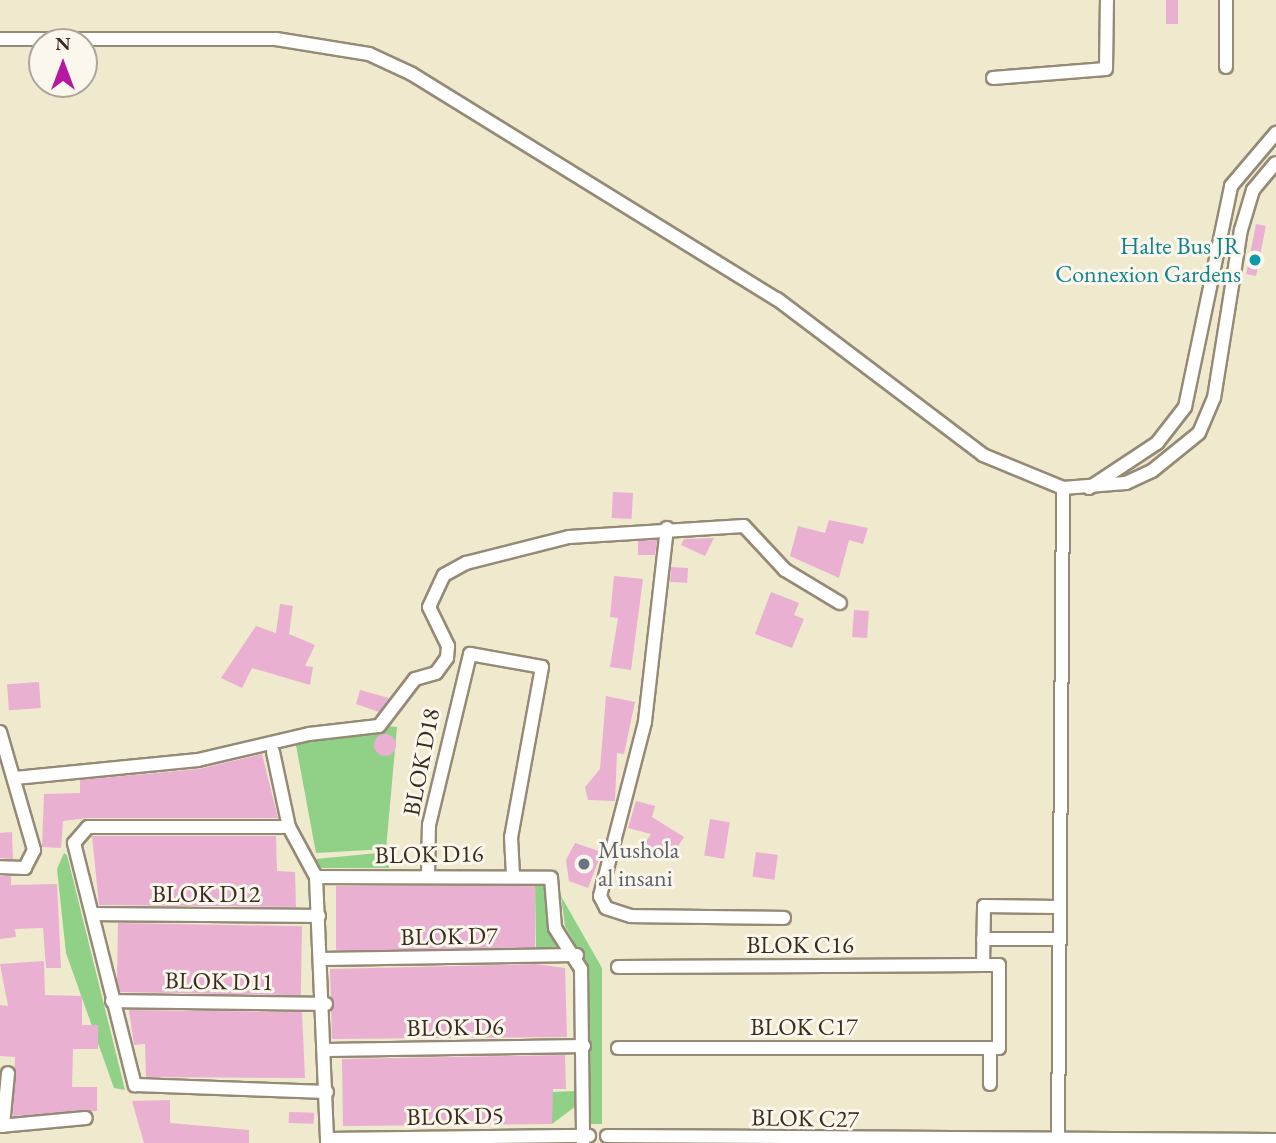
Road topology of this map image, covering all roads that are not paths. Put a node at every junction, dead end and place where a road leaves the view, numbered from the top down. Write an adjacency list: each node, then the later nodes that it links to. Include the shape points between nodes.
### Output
1 (1107, 0): 5 (street, via 1106,69)
2 (1226, 0): 4 (street)
3 (0, 39): 8 (street, via 276,39 369,54 412,74 777,299 983,455)
4 (1226, 67)
5 (993, 78)
6 (1276, 133): 9 (street, via 1231,186 1185,407 1157,443)
7 (1276, 163): 9 (street, via 1253,190 1241,230 1214,398 1199,432 1152,471)
8 (1063, 488): 9 (street); 20 (street)
9 (1089, 488)
10 (667, 528): 11 (street, via 744,526 785,570); 14 (street, via 569,537 466,563 444,575 429,607 448,646 447,658 436,673 415,679 379,726 309,734 198,760); 23 (street, via 645,722 600,896 606,908 631,916)
11 (841, 603)
12 (0, 732): 14 (street)
13 (273, 751): 15 (street)
14 (15, 778): 16 (street, via 32,862)
15 (289, 827): 19 (street); 21 (street, via 88,827 74,843)
16 (0, 867)
17 (513, 873): 18 (street, BLOK D16); 18 (street, BLOK D18, via 511,837 542,673 538,664 464,658 429,825); 26 (street, BLOK D16, via 543,873 554,886 555,928)
18 (428, 875): 19 (street, BLOK D16)
19 (316, 877): 22 (street)
20 (1057, 907): 24 (street, via 984,906); 25 (street)
21 (93, 914): 22 (street, BLOK D12); 30 (street)
22 (319, 916): 27 (street)
23 (784, 918)
24 (983, 939): 25 (street); 28 (street)
25 (1057, 939): 45 (street)
26 (577, 955): 27 (street, BLOK D7); 32 (street)
27 (321, 959): 31 (street)
28 (983, 965): 29 (street, BLOK C16); 34 (street, via 999,965 999,1048)
29 (618, 967)
30 (112, 1001): 31 (street, BLOK D11); 38 (street, via 130,1076 147,1088)
31 (326, 1004): 35 (street)
32 (584, 1046): 35 (street, BLOK D6); 41 (street)
33 (618, 1048): 34 (street, BLOK C17)
34 (990, 1048): 37 (street)
35 (326, 1050): 38 (street)
36 (8, 1073): 40 (street)
37 (990, 1084)
38 (327, 1091): 47 (street)
39 (86, 1118): 40 (street)
40 (1, 1126)
41 (585, 1138): 44 (street, BLOK D5)
42 (614, 1139): 48 (street, BLOK C27)
43 (405, 1140): 44 (street, BLOK D5); 47 (street, BLOK D5)
44 (496, 1140)
45 (1059, 1140): 48 (street, BLOK C27); 49 (street, BLOK C27)
46 (1276, 1140): 49 (street, BLOK C27)
47 (327, 1141)
48 (993, 1142)
49 (1120, 1142)

